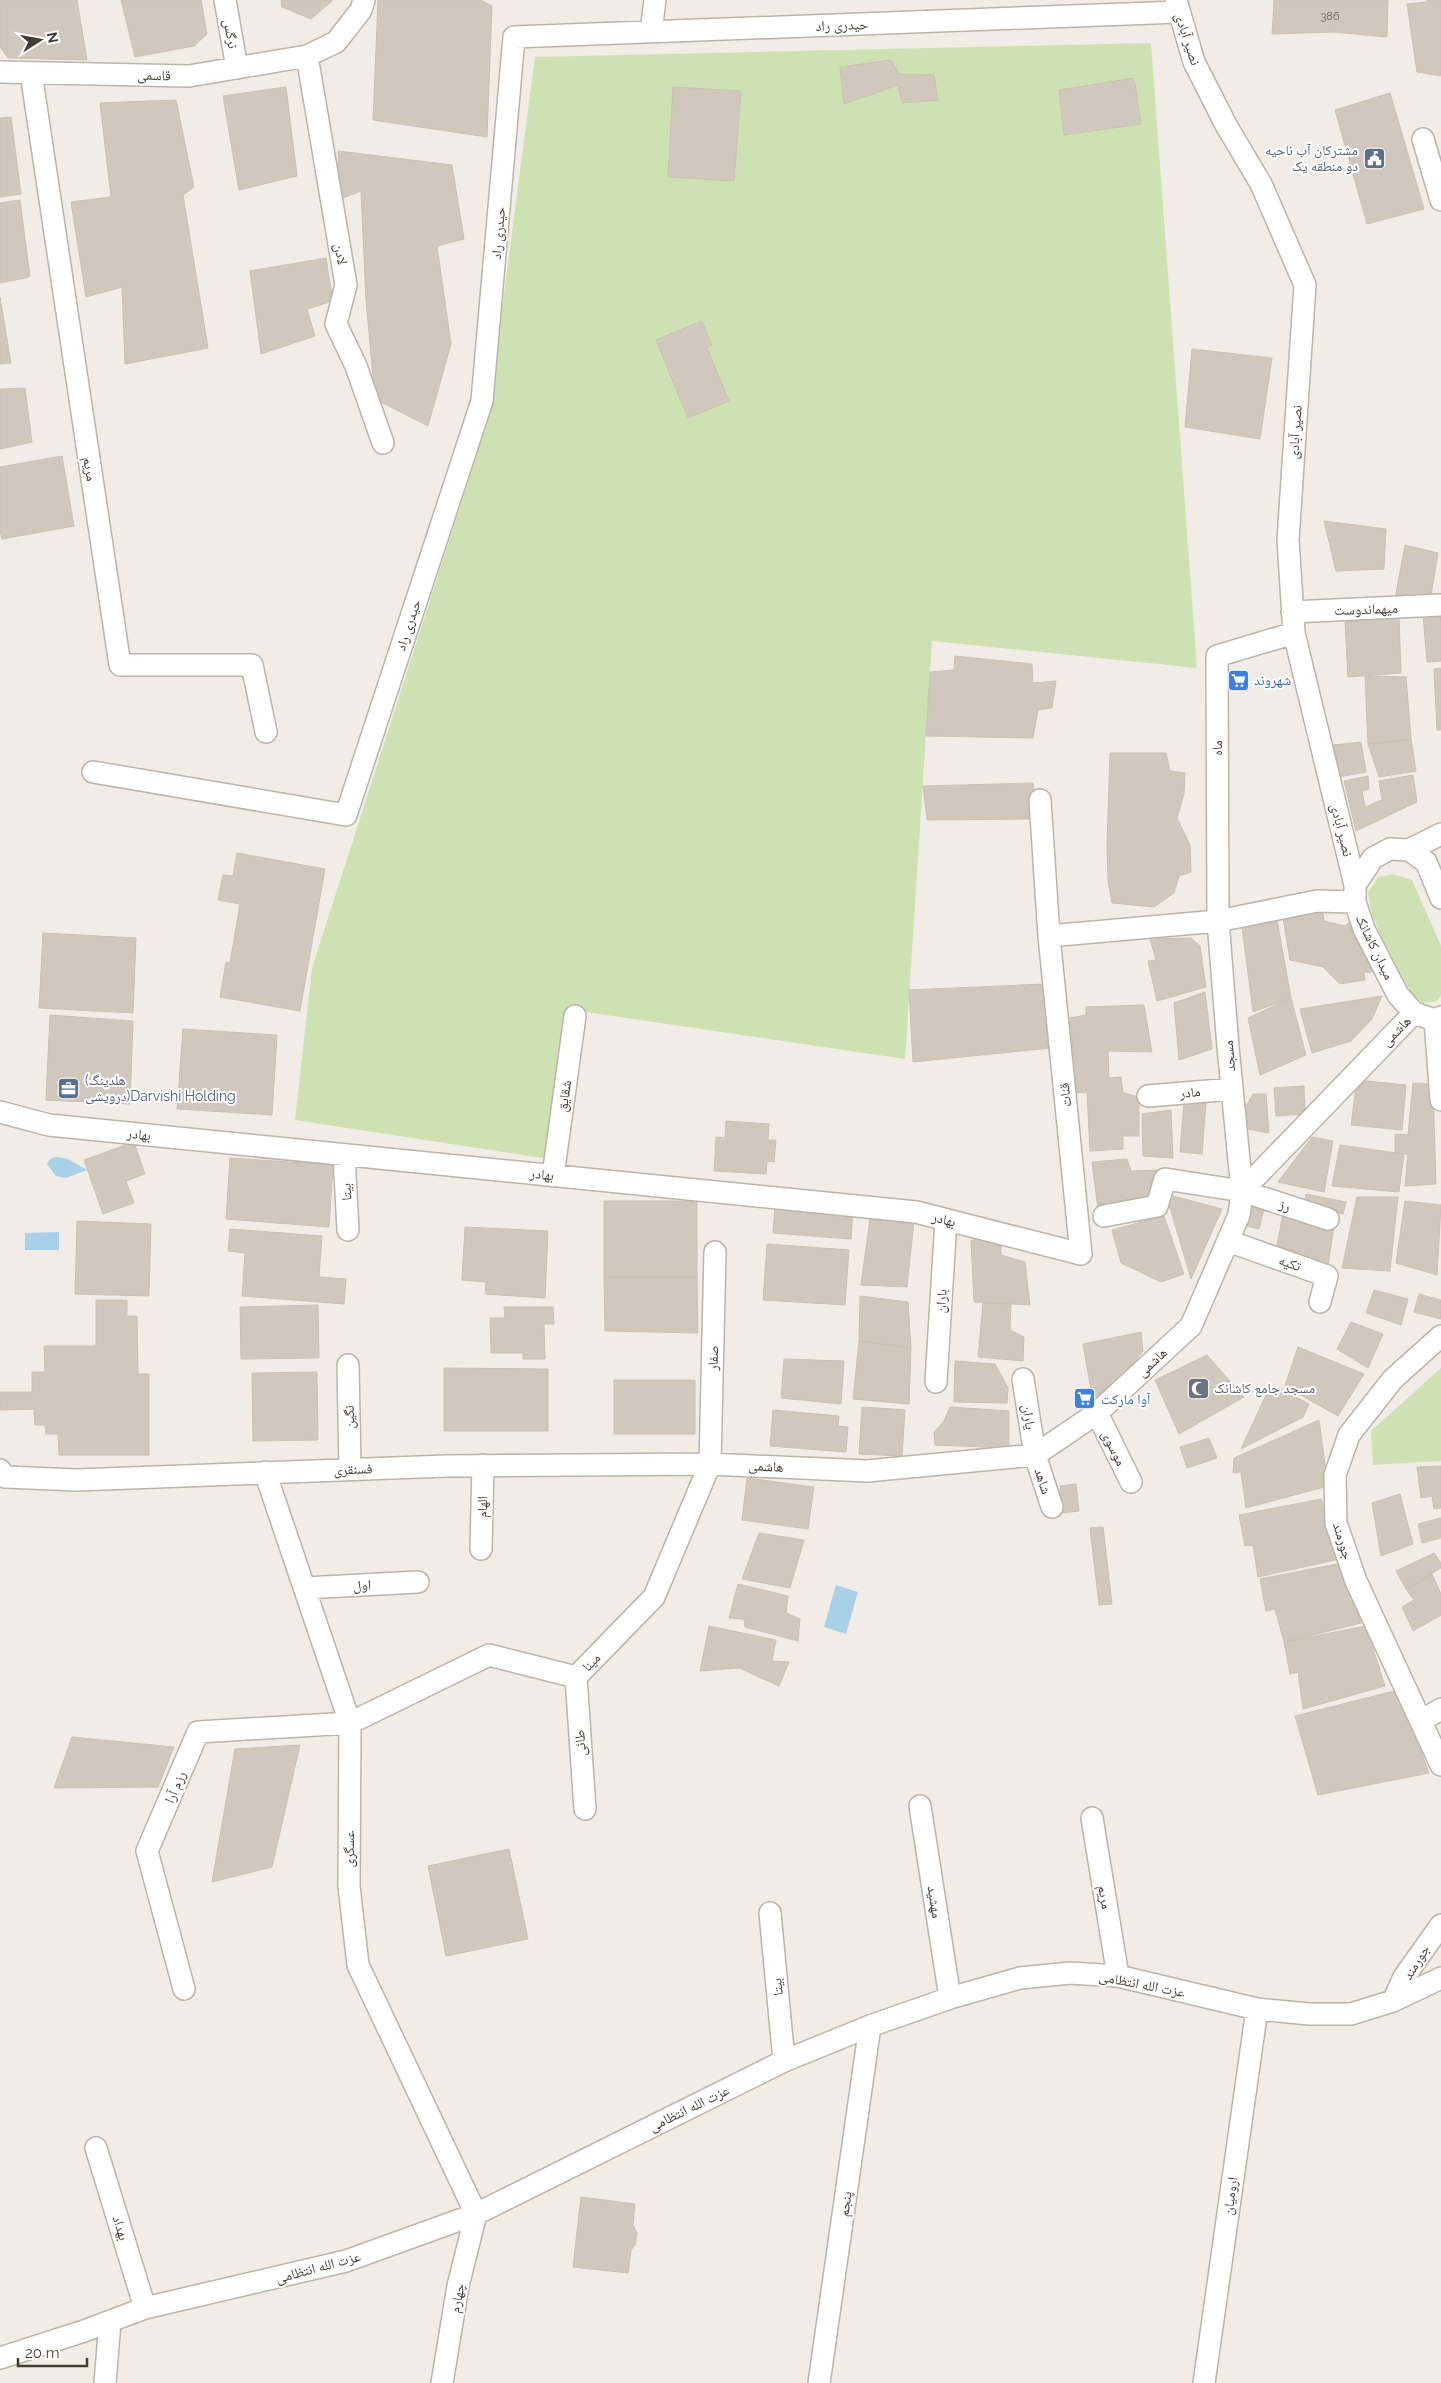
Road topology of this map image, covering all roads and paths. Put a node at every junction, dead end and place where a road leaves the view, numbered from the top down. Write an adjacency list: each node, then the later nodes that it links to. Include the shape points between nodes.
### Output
1 (225, 0): 7 (street, نرگس)
2 (364, 0): 6 (street, قاسمی, via 361,10 336,42)
3 (655, 0): 5 (street)
4 (1178, 6): 5 (street, حیدری راد); 14 (street, نصیر آبادی, via 1194,62 1261,184 1305,285 1288,540)
5 (651, 32): 17 (street, حیدری راد, via 514,37 482,401 346,815)
6 (307, 56): 7 (street, قاسمی); 12 (street, لادن, via 346,285 336,324 356,366)
7 (237, 68): 9 (street, قاسمی, via 189,76)
8 (0, 72): 9 (street, قاسمی)
9 (31, 73): 16 (street, مریم, via 120,665 252,664)
10 (1423, 139): 11 (street)
11 (1441, 200)
12 (382, 444)
13 (1441, 605): 14 (street, میهماندوست)
14 (1292, 612): 15 (street, نصیر آبادی)
15 (1294, 633): 22 (street, نصیر آبادی); 23 (street, ماه, via 1217,656)
16 (266, 732)
17 (93, 772)
18 (1040, 800): 24 (street, قنات)
19 (1441, 834): 20 (street)
20 (1410, 850): 21 (street, via 1426,862); 22 (street, via 1390,849 1373,858)
21 (1439, 888)
22 (1355, 894): 23 (street); 25 (street, میدان کاشانک, via 1364,929 1398,995)
23 (1218, 921): 24 (street); 28 (street, مسجد)
24 (1049, 936): 41 (street, قنات)
25 (1414, 1012): 27 (street, میدان کاشانک); 34 (street, هاشمی)
26 (575, 1016): 33 (street, شقایق)
27 (1438, 1018): 30 (street)
28 (1232, 1089): 29 (street, مادر); 34 (street, مسجد)
29 (1148, 1096)
30 (1441, 1100)
31 (0, 1112): 32 (street, بهادر, via 49,1125)
32 (344, 1155): 33 (street, بهادر); 38 (street, بیتا)
33 (553, 1176): 37 (street, بهادر, via 916,1212)
34 (1242, 1191): 35 (street, رز, via 1165,1179 1157,1206); 36 (street, رز); 39 (street, هاشمی, via 1238,1215)
35 (1104, 1216)
36 (1328, 1219)
37 (946, 1220): 41 (street, بهادر); 46 (street, باران)
38 (348, 1230)
39 (1228, 1241): 42 (street, تکیه, via 1327,1276); 47 (street, هاشمی, via 1191,1326)
40 (716, 1252): 49 (street, صفار)
41 (1081, 1254)
42 (1320, 1302)
43 (1441, 1336): 61 (street, جورمند, via 1393,1379 1354,1428 1335,1475 1338,1532 1356,1581)
44 (348, 1365): 51 (street, نگین)
45 (1023, 1379): 48 (street, یاران)
46 (936, 1382)
47 (1097, 1413): 48 (street, هاشمی); 54 (street, موسوی)
48 (1035, 1455): 49 (street, هاشمی, via 867,1471); 55 (street, شاهد)
49 (710, 1464): 50 (street, فسنقری); 59 (street, مینا, via 654,1596)
50 (483, 1466): 51 (street, فسنقری); 56 (street, الهام)
51 (350, 1469): 53 (street, فسنقری)
52 (0, 1470): 53 (street, فسنقری, via 5,1477 77,1480)
53 (265, 1472): 58 (street, عسگری)
54 (1131, 1482)
55 (1052, 1508)
56 (481, 1549)
57 (418, 1582): 58 (street, اول)
58 (305, 1588): 62 (street, عسگری)
59 (576, 1677): 62 (street, مینا, via 489,1655); 65 (street, طائی)
60 (1441, 1709): 61 (street)
61 (1421, 1721): 63 (street, جورمند)
62 (350, 1722): 71 (street, رزم آرا, via 198,1732 147,1851); 78 (street, عسگری, via 349,1886 358,1965)
63 (1441, 1765)
64 (920, 1806): 72 (street, مهشید)
65 (585, 1808)
66 (1092, 1818): 69 (street, مریم)
67 (770, 1913): 76 (street, بیتا)
68 (1441, 1925): 73 (street, جورمند, via 1404,1978)
69 (1118, 1976): 72 (street, عزت الله انتظامی, via 1070,1973 1020,1978); 74 (street, عزت الله انتظامی)
70 (1441, 1978): 73 (street, عزت الله انتظامی)
71 (184, 1989)
72 (950, 1998): 75 (street, عزت الله انتظامی)
73 (1394, 2001): 74 (street, عزت الله انتظامی, via 1351,2014)
74 (1257, 2009): 85 (street, ارومیان)
75 (870, 2026): 76 (street, عزت الله انتظامی); 84 (street, پنجم)
76 (784, 2061): 78 (street, عزت الله انتظامی)
77 (96, 2148): 79 (street, بهداد)
78 (476, 2214): 79 (street, عزت الله انتظامی, via 346,2261); 83 (street, چهارم, via 458,2286)
79 (145, 2308): 80 (street, عزت الله انتظامی)
80 (110, 2322): 81 (street, عزت الله انتظامی); 82 (street)
81 (0, 2358)
82 (105, 2383)
83 (442, 2383)
84 (819, 2383)
85 (1204, 2383)

